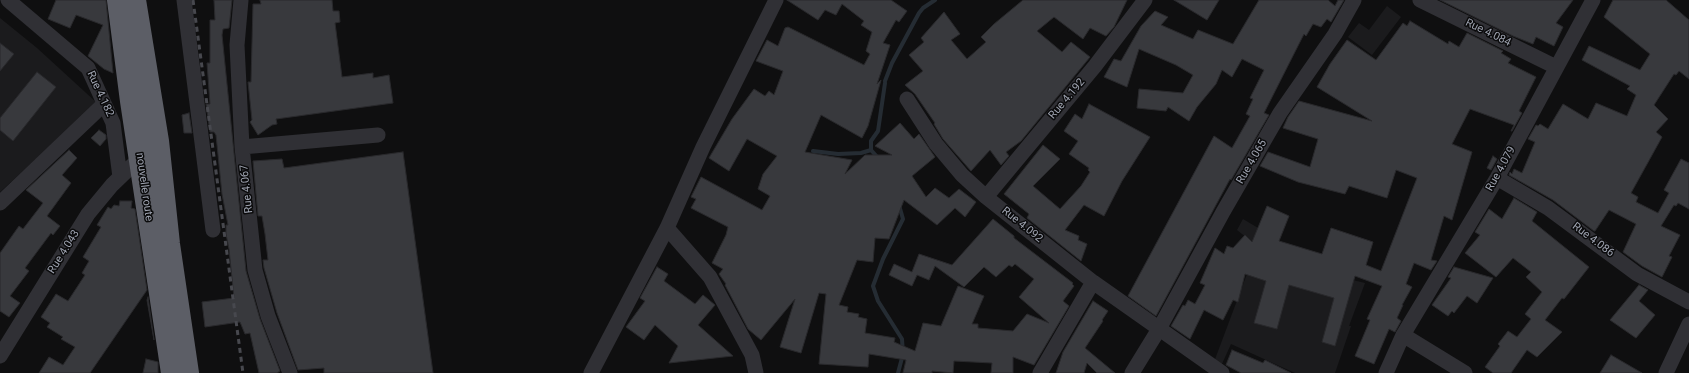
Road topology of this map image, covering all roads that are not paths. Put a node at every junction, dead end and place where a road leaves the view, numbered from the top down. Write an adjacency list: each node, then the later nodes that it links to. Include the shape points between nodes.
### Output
1 (6, 0): 11 (street); 14 (street, Rue 4.182, via 88,68)
2 (118, 0): 17 (highway, nouvelle route)
3 (135, 0): 31 (highway, nouvelle route, via 158,141 169,244)
4 (184, 0): 23 (street)
5 (241, 0): 16 (street, Rue 4.067, via 237,45)
6 (776, 0): 22 (street, via 703,147)
7 (1145, 0): 20 (street, Rue 4.192, via 1095,66)
8 (1354, 0): 27 (street, Rue 4.065, via 1335,34 1280,113)
9 (1420, 0): 12 (street, Rue 4.084)
10 (1593, 0): 12 (street, Rue 4.079)
11 (0, 8)
12 (1556, 67): 19 (street, Rue 4.079)
13 (907, 99): 20 (street, Rue 4.092, via 936,144 962,175)
14 (104, 104): 18 (street, Rue 4.182, via 113,123); 21 (street)
15 (378, 134): 16 (street)
16 (242, 147): 32 (street, Rue 4.067, via 255,270 268,316)
17 (140, 158): 18 (street, Rue 4.043); 30 (highway, nouvelle route)
18 (120, 177): 29 (street, Rue 4.043, via 88,214)
19 (1497, 178): 25 (street, Rue 4.086, via 1548,208 1637,274); 28 (street, Rue 4.079)
20 (986, 197): 24 (street, Rue 4.092)
21 (0, 204)
22 (667, 228): 33 (street); 34 (street, via 710,277 752,355)
23 (214, 230)
24 (1093, 282): 27 (street, Rue 4.092); 35 (street)
25 (1689, 302)
26 (1689, 324): 40 (street)
27 (1159, 329): 36 (street, Rue 4.065); 37 (street, Rue 4.092)
28 (1403, 335): 38 (street, Rue 4.079); 39 (street)
29 (0, 356)
30 (168, 368)
31 (188, 373)
32 (290, 373)
33 (591, 373)
34 (756, 373)
35 (1040, 373)
36 (1132, 373)
37 (1222, 373)
38 (1386, 373)
39 (1465, 373)
40 (1666, 373)

